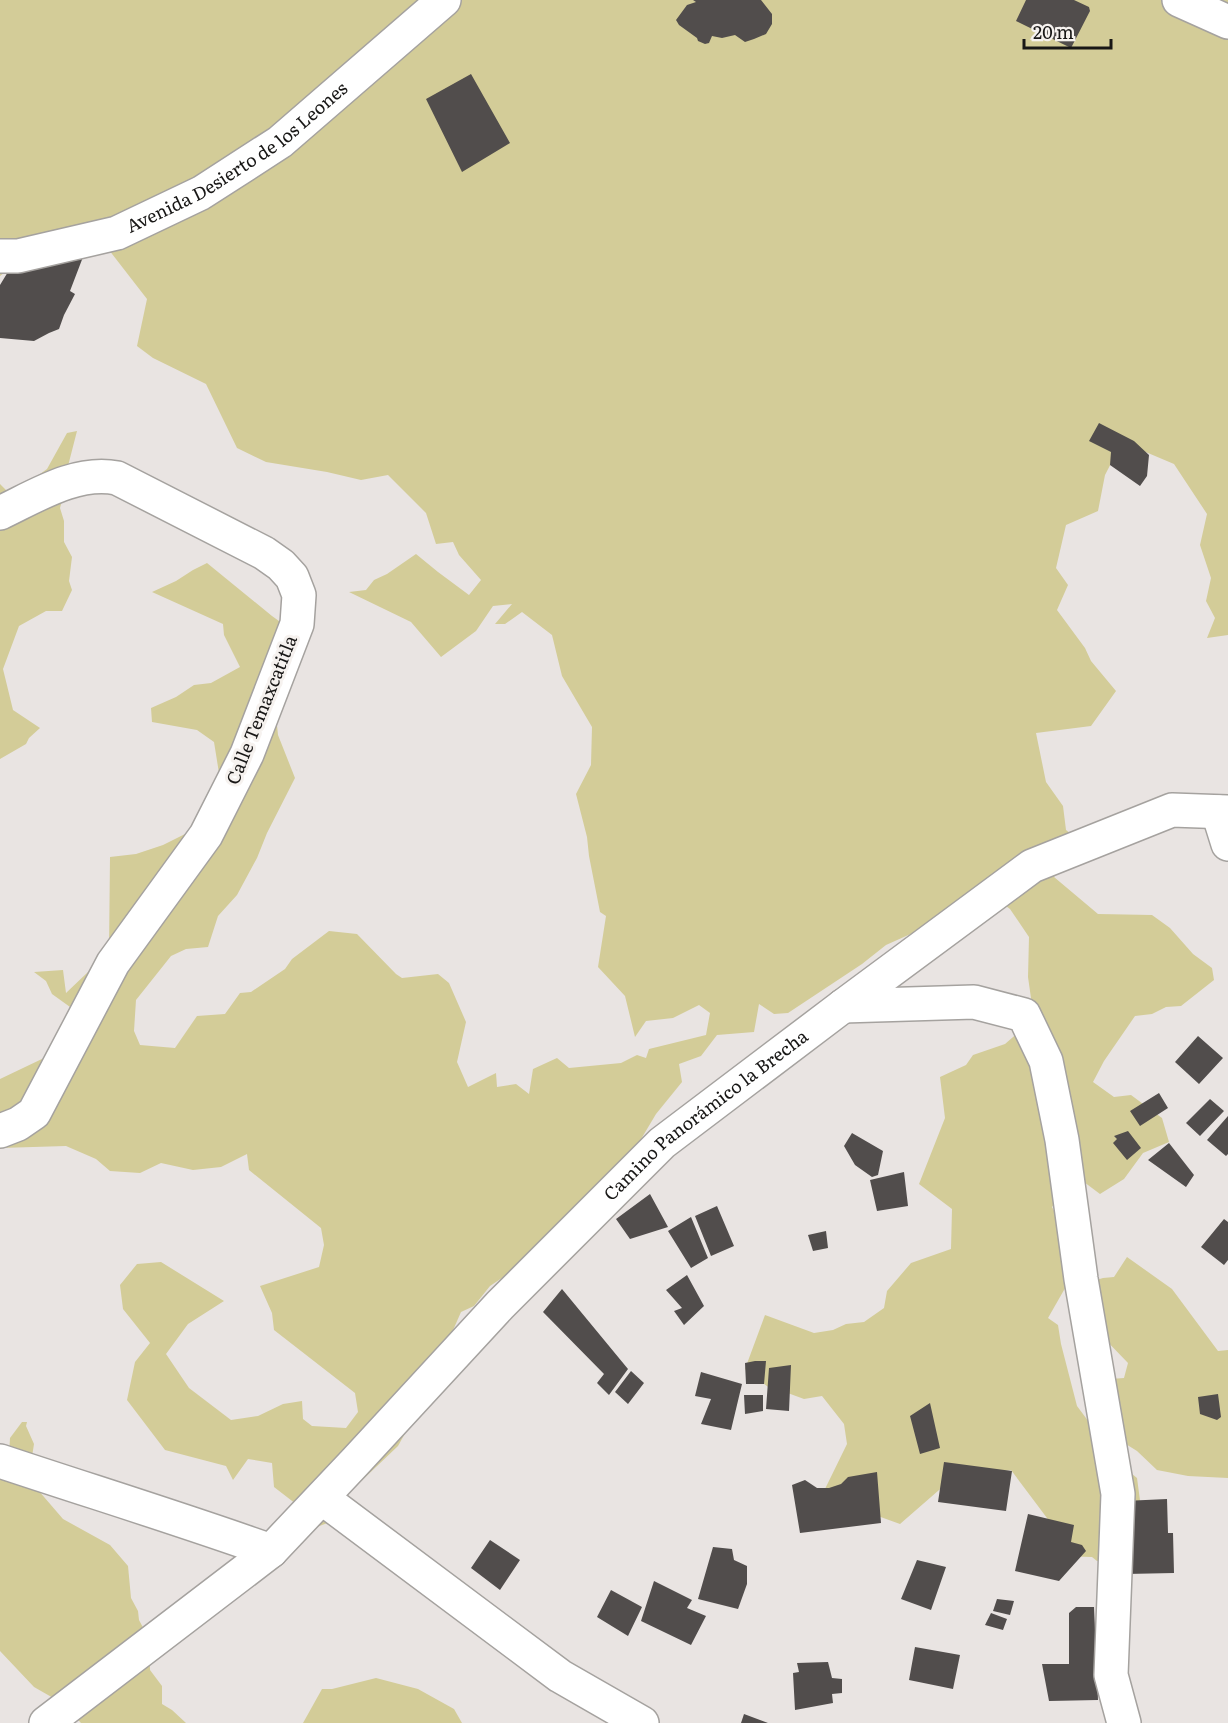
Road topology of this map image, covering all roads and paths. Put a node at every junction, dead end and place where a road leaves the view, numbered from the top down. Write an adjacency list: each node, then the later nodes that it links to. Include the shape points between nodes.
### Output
1 (1179, 0): 3 (street)
2 (432, 4): 4 (street, Avenida Desierto de los Leones, via 280,142 201,192 117,233 18,256)
3 (1228, 22)
4 (0, 256)
5 (0, 513): 9 (street, Calle Temaxcatitla, via 68,482 104,476 117,478 264,553 292,577 299,595 297,624 251,744 206,835 113,963 34,1113)
6 (1223, 812): 7 (street); 8 (street, Camino Panorámico la Brecha, via 1172,810 1032,866)
7 (1228, 844)
8 (843, 1006): 11 (street, Camino Panorámico la Brecha, via 662,1143 500,1305); 15 (street, via 974,1002 1024,1015 1046,1061 1118,1494 1111,1675)
9 (0, 1131)
10 (0, 1461): 12 (street)
11 (322, 1498): 12 (street, Camino Panorámico la Brecha); 14 (street, via 560,1676)
12 (271, 1551): 13 (street, Camino Panorámico la Brecha)
13 (46, 1723)
14 (642, 1723)
15 (1124, 1723)

